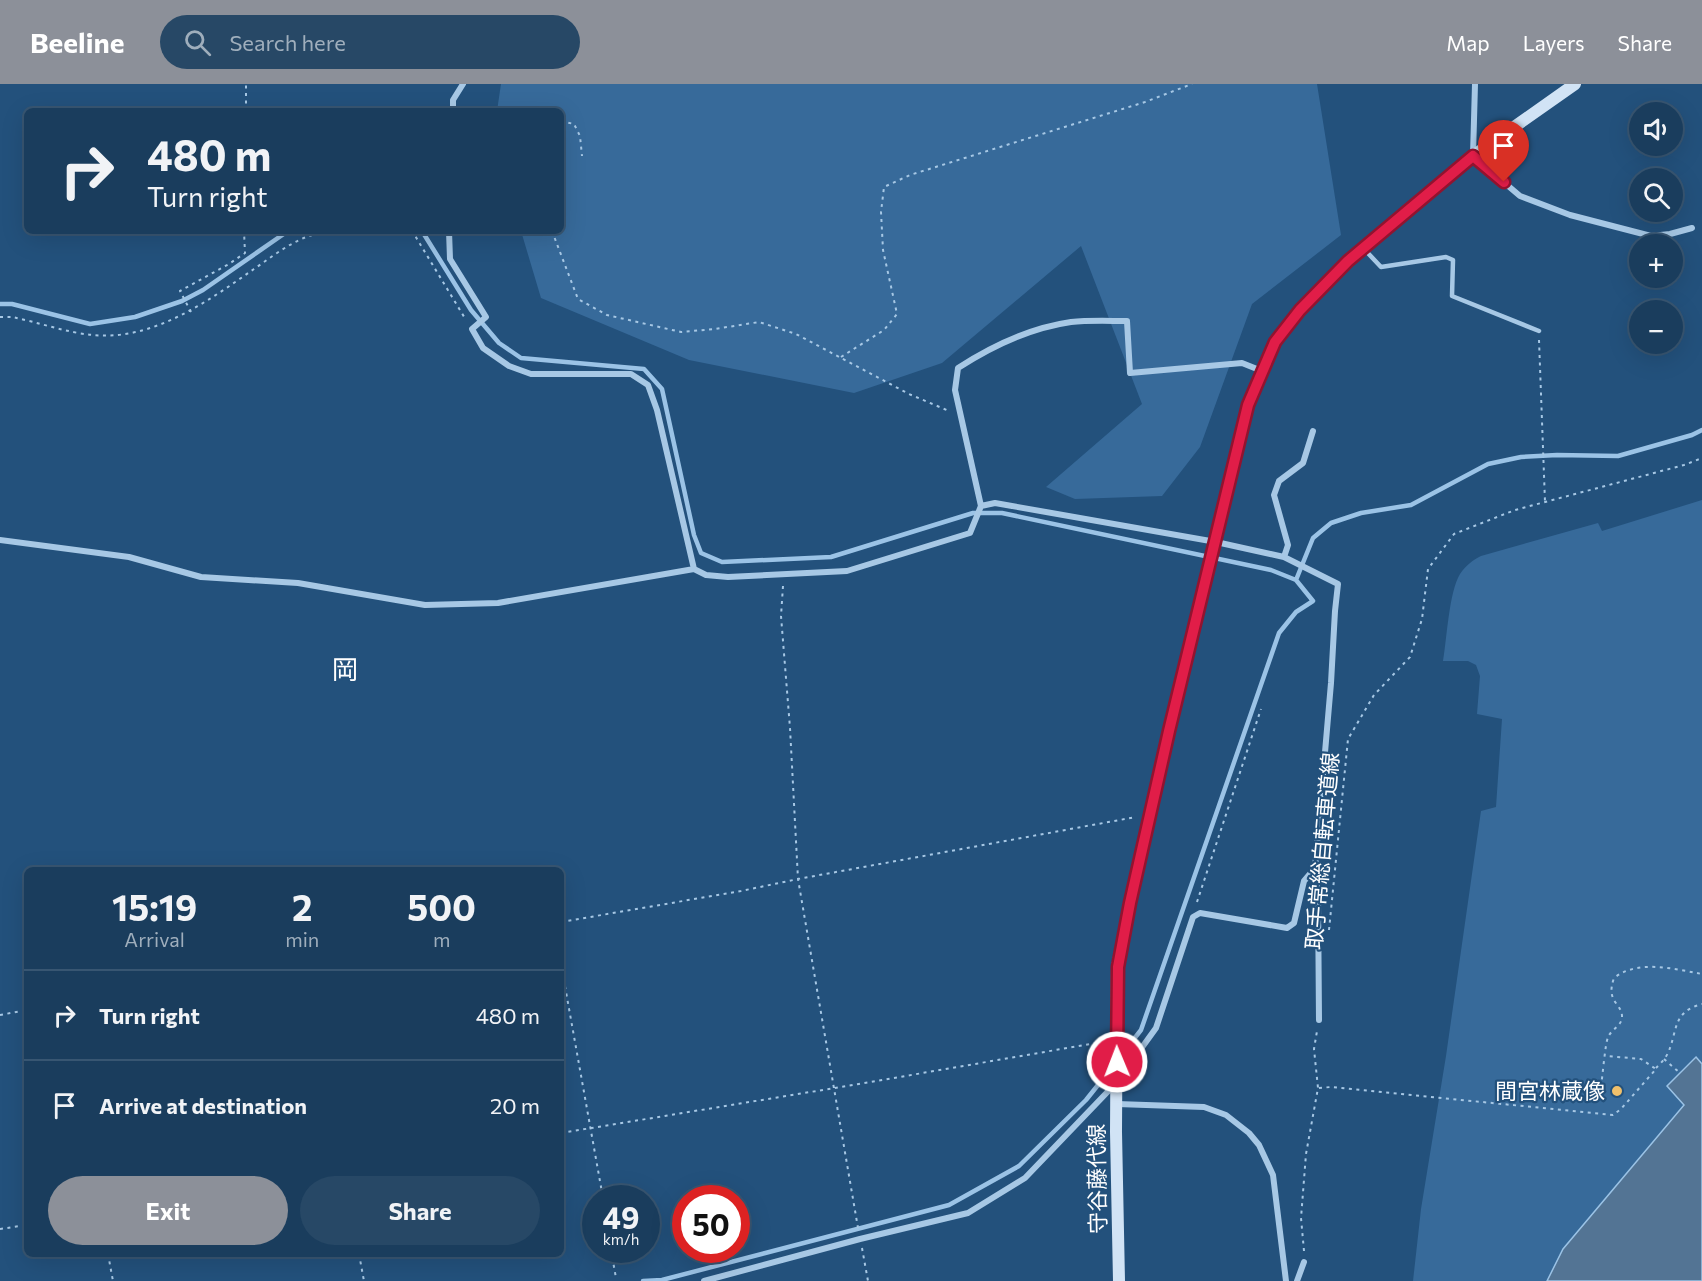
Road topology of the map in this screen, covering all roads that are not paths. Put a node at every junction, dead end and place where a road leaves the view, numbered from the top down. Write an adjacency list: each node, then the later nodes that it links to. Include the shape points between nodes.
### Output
1 (463, 84): 4 (street, via 453,100)
2 (1475, 84): 5 (street)
3 (1575, 84): 5 (main road, 守谷藤代線)
4 (453, 108)
5 (1473, 156): 6 (street, via 1520,196 1570,215 1651,236); 8 (main road, 守谷藤代線)
6 (1692, 228)
7 (449, 234): 16 (street, via 450,259 486,317 472,329 483,348 509,366 531,374 631,374 648,386)
8 (1364, 248): 9 (lane, via 1381,267 1446,257 1452,260 1452,296); 10 (main road, 守谷藤代線, via 1300,310 1275,342)
9 (1539, 331)
10 (1262, 371): 12 (street, via 1242,363 1130,373 1127,321 1071,322 1025,333 987,349 958,368 955,390); 14 (main road, 守谷藤代線, via 1248,405)
11 (1313, 432): 15 (street, via 1303,463 1279,481 1274,495 1288,545)
12 (981, 507): 14 (street, via 995,503); 16 (street, via 970,533 847,571 728,577)
13 (0, 540): 16 (street, via 129,557 201,577 298,583 425,605 498,603)
14 (1215, 546): 15 (street); 19 (main road, 守谷藤代線, via 1169,731 1118,967)
15 (1284, 557): 17 (street, via 1338,584)
16 (694, 569)
17 (1315, 868): 18 (street); 19 (street, via 1304,881 1294,923 1287,928 1200,913 1193,917 1156,1028)
18 (1319, 1020)
19 (1117, 1080): 20 (main road, 守谷藤代線); 22 (street, via 1025,1178 968,1213)
20 (1117, 1104): 23 (main road, 守谷藤代線); 24 (street, via 1204,1107 1226,1115 1249,1133 1273,1176)
21 (1305, 1262): 25 (street)
22 (704, 1281)
23 (1119, 1281)
24 (1286, 1281)
25 (1297, 1281)

